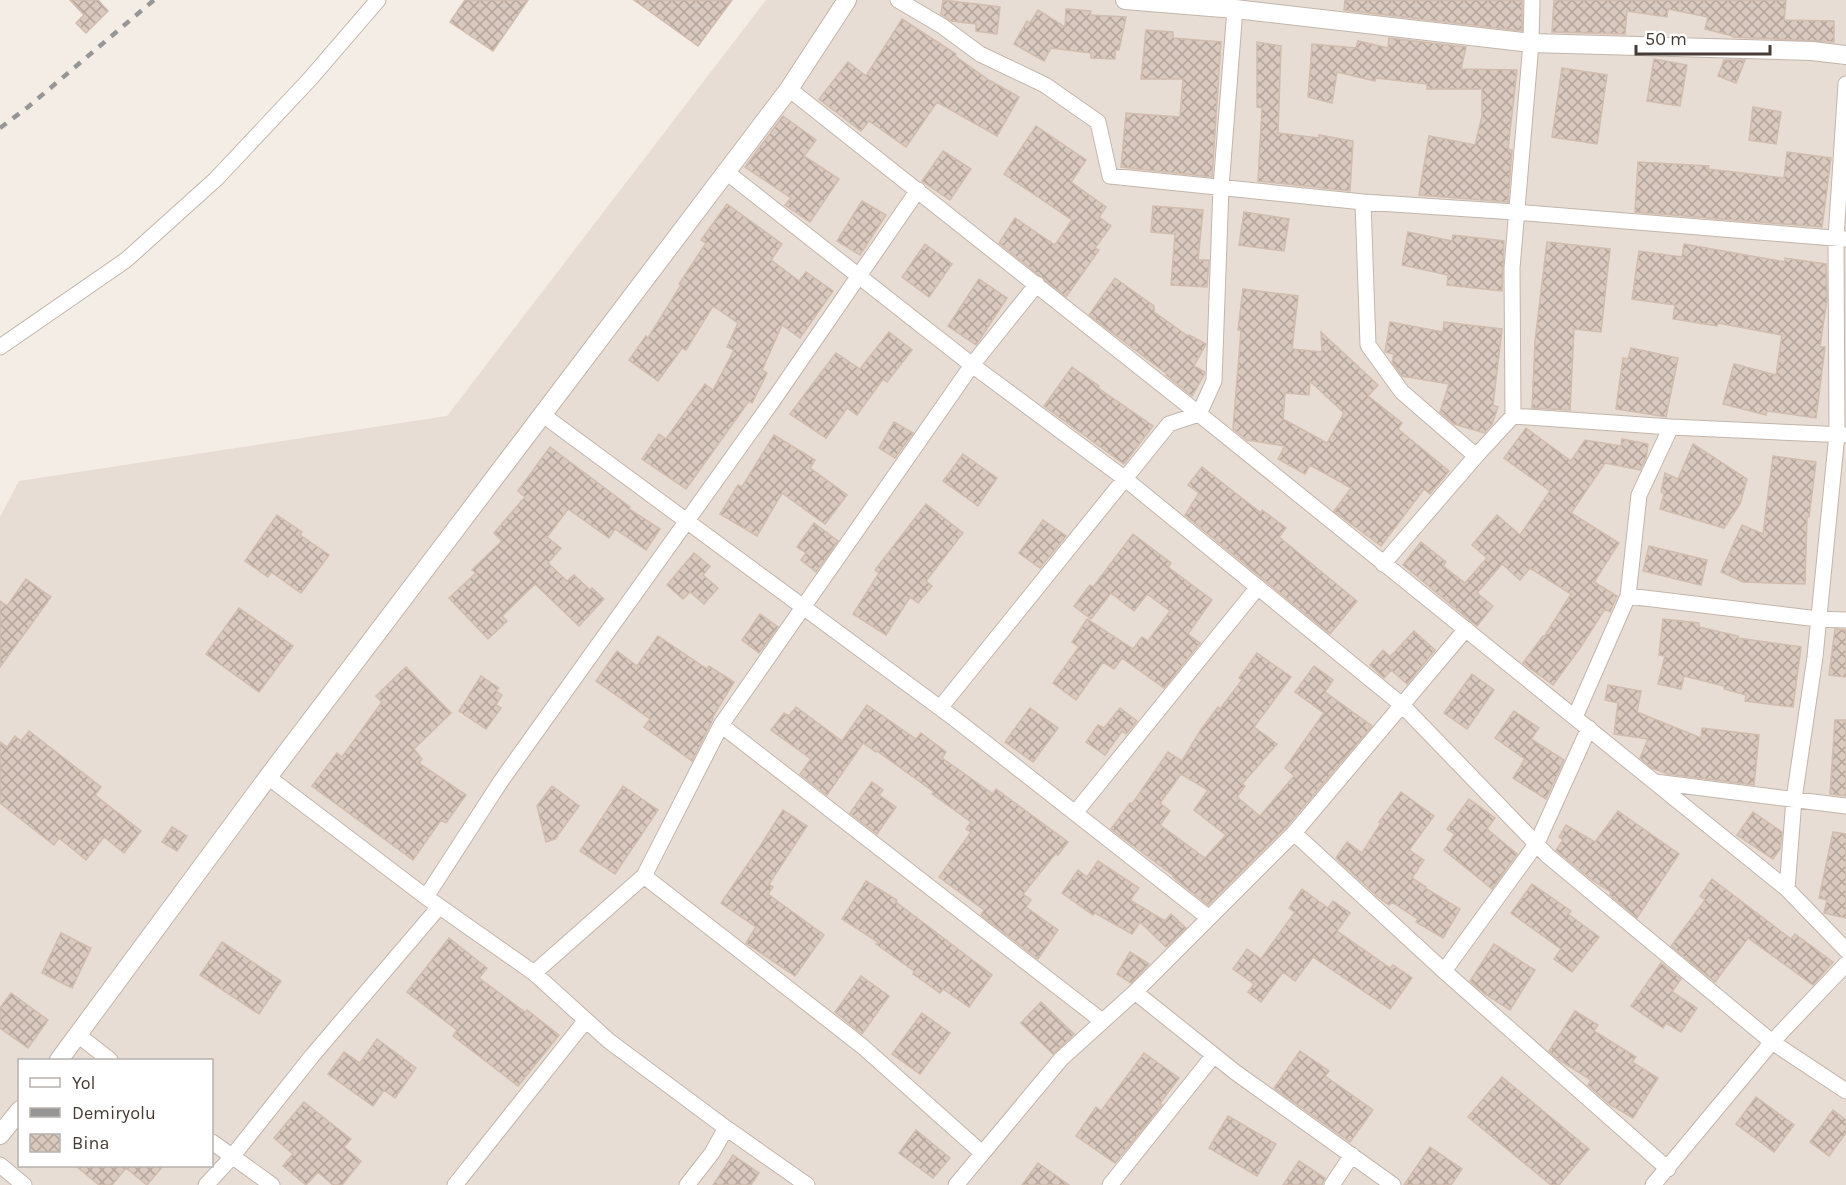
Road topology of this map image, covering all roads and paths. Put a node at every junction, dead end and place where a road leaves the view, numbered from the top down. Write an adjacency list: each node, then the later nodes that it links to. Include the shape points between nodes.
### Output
1 (378, 0): 19 (street, via 216,179 126,260)
2 (848, 0): 10 (street)
3 (898, 0): 12 (street, via 980,54 1045,85 1098,122 1110,176)
4 (1125, 0): 6 (street)
5 (1532, 0): 7 (street)
6 (1235, 4): 7 (street); 12 (street)
7 (1531, 43): 8 (street); 15 (street)
8 (1846, 55)
9 (1846, 84): 16 (street)
10 (789, 89): 11 (street); 13 (street)
11 (725, 171): 17 (street); 22 (street)
12 (1221, 187): 14 (street); 21 (street, via 1214,381)
13 (918, 190): 17 (street); 18 (street)
14 (1363, 202): 15 (street); 26 (street, via 1368,345 1402,392)
15 (1515, 212): 16 (street); 23 (street)
16 (1841, 239): 25 (street)
17 (858, 275): 20 (street); 28 (street)
18 (1037, 284): 20 (street); 21 (street)
19 (0, 347)
20 (972, 365): 27 (street); 32 (street)
21 (1199, 414): 27 (street, via 1169,424); 29 (street)
22 (543, 415): 28 (street); 41 (street)
23 (1513, 416): 24 (street); 26 (street)
24 (1671, 427): 25 (street); 31 (street, via 1639,495)
25 (1842, 434): 33 (street)
26 (1476, 456): 29 (street)
27 (1124, 478): 30 (street); 37 (street)
28 (686, 522): 32 (street); 50 (street, via 501,781)
29 (1383, 564): 35 (street)
30 (1258, 587): 36 (street); 45 (street)
31 (1628, 596): 33 (street); 38 (street)
32 (803, 606): 37 (street); 39 (street)
33 (1818, 619): 34 (street); 43 (street)
34 (1846, 620)
35 (1466, 629): 36 (street); 38 (street)
36 (1402, 705): 46 (street); 47 (street)
37 (940, 708): 45 (street)
38 (1575, 717): 40 (street)
39 (721, 725): 48 (street); 59 (street)
40 (1589, 729): 42 (street); 47 (street)
41 (268, 777): 50 (street); 60 (street)
42 (1654, 782): 43 (street); 49 (street)
43 (1794, 799): 44 (street); 49 (street)
44 (1846, 806)
45 (1075, 813): 52 (street)
46 (1294, 833): 52 (street); 55 (street)
47 (1537, 843): 55 (street); 61 (street)
48 (644, 876): 56 (street); 70 (street, via 862,1046)
49 (1787, 889): 53 (street)
50 (426, 897): 51 (street)
51 (439, 907): 56 (street); 72 (street)
52 (1209, 918): 57 (street)
53 (1846, 950)
54 (1846, 964): 61 (street)
55 (1444, 971): 74 (street)
56 (534, 973): 58 (street)
57 (1135, 992): 59 (street); 62 (street)
58 (586, 1020): 67 (street); 78 (street)
59 (1102, 1021): 70 (street, via 1061,1059)
60 (78, 1035): 63 (street); 64 (street)
61 (1772, 1041): 65 (street); 74 (street)
62 (1214, 1055): 71 (street); 82 (street)
63 (59, 1059)
64 (109, 1059)
65 (1846, 1090)
66 (18, 1112): 68 (street)
67 (726, 1128): 79 (street); 80 (street)
68 (0, 1135)
69 (213, 1143): 72 (street)
70 (982, 1153): 81 (street)
71 (1352, 1155): 83 (street); 84 (street)
72 (231, 1158): 76 (street); 77 (street)
73 (0, 1165): 75 (street)
74 (1668, 1168): 85 (street)
75 (24, 1185)
76 (206, 1185)
77 (272, 1185)
78 (455, 1185)
79 (687, 1185)
80 (807, 1185)
81 (956, 1185)
82 (1110, 1185)
83 (1332, 1185)
84 (1393, 1185)
85 (1653, 1185)

